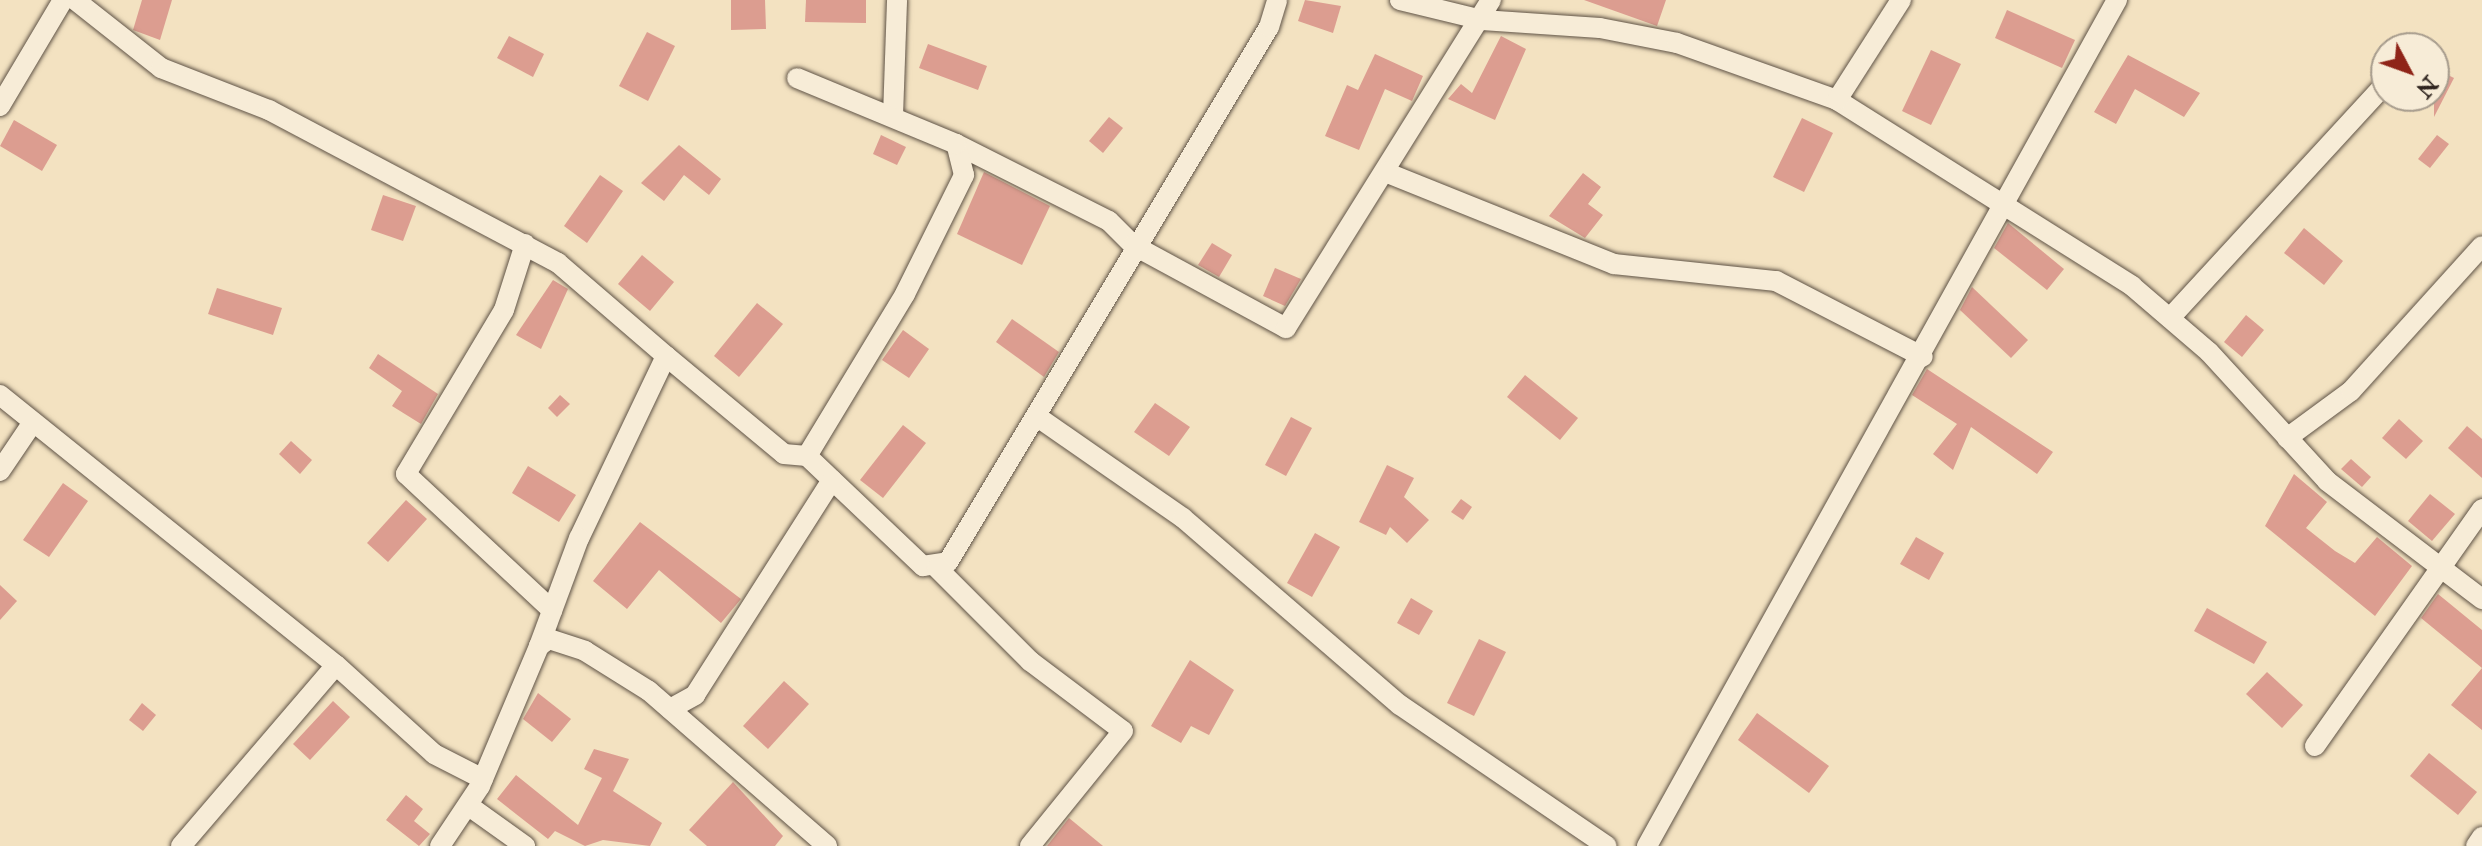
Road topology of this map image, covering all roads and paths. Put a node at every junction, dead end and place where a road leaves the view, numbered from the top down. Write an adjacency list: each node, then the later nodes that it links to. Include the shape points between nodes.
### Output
1 (63, 0): 13 (street)
2 (75, 0): 18 (street, via 161,68 269,110)
3 (897, 0): 14 (street)
4 (1277, 0): 19 (street, via 1269,27)
5 (1400, 0): 9 (street)
6 (1491, 0): 9 (street)
7 (1901, 0): 11 (street)
8 (2117, 0): 17 (street)
9 (1482, 20): 11 (street, via 1600,28 1677,43); 16 (street)
10 (797, 78): 14 (street)
11 (1837, 100): 17 (street)
12 (2370, 100): 21 (street)
13 (0, 106)
14 (893, 116): 15 (street)
15 (956, 144): 19 (street, via 1109,221); 28 (street, via 964,175 905,294)
16 (1385, 172): 19 (street, via 1286,328); 23 (street, via 1614,264 1776,281)
17 (2007, 208): 21 (street, via 2132,286); 23 (street)
18 (525, 244): 22 (street, via 558,263); 35 (street, via 504,310 406,474)
19 (1133, 245): 25 (street)
20 (2482, 246): 27 (street, via 2351,391)
21 (2170, 318): 27 (street)
22 (666, 356): 28 (street, via 784,454); 35 (street)
23 (1923, 357): 49 (street)
24 (0, 395): 26 (street)
25 (1039, 418): 32 (street, via 948,562); 48 (street, via 1183,518 1400,705)
26 (33, 422): 29 (street); 37 (street)
27 (2287, 438): 33 (street, via 2327,481)
28 (807, 456): 30 (street)
29 (0, 471)
30 (832, 480): 32 (street, via 923,566); 38 (street, via 695,695)
31 (2482, 509): 33 (street)
32 (937, 568): 47 (street, via 1030,661 1123,731)
33 (2434, 568): 34 (street); 39 (street)
34 (2482, 599)
35 (552, 610): 36 (street)
36 (539, 646): 38 (street, via 549,639 585,651); 40 (street)
37 (336, 665): 40 (street, via 434,754); 43 (street)
38 (670, 709): 46 (street)
39 (2315, 746)
40 (483, 779): 41 (street)
41 (469, 806): 44 (street); 45 (street)
42 (2482, 837): 50 (street)
43 (181, 846)
44 (440, 846)
45 (525, 846)
46 (827, 846)
47 (1030, 846)
48 (1607, 846)
49 (1647, 846)
50 (2476, 846)

